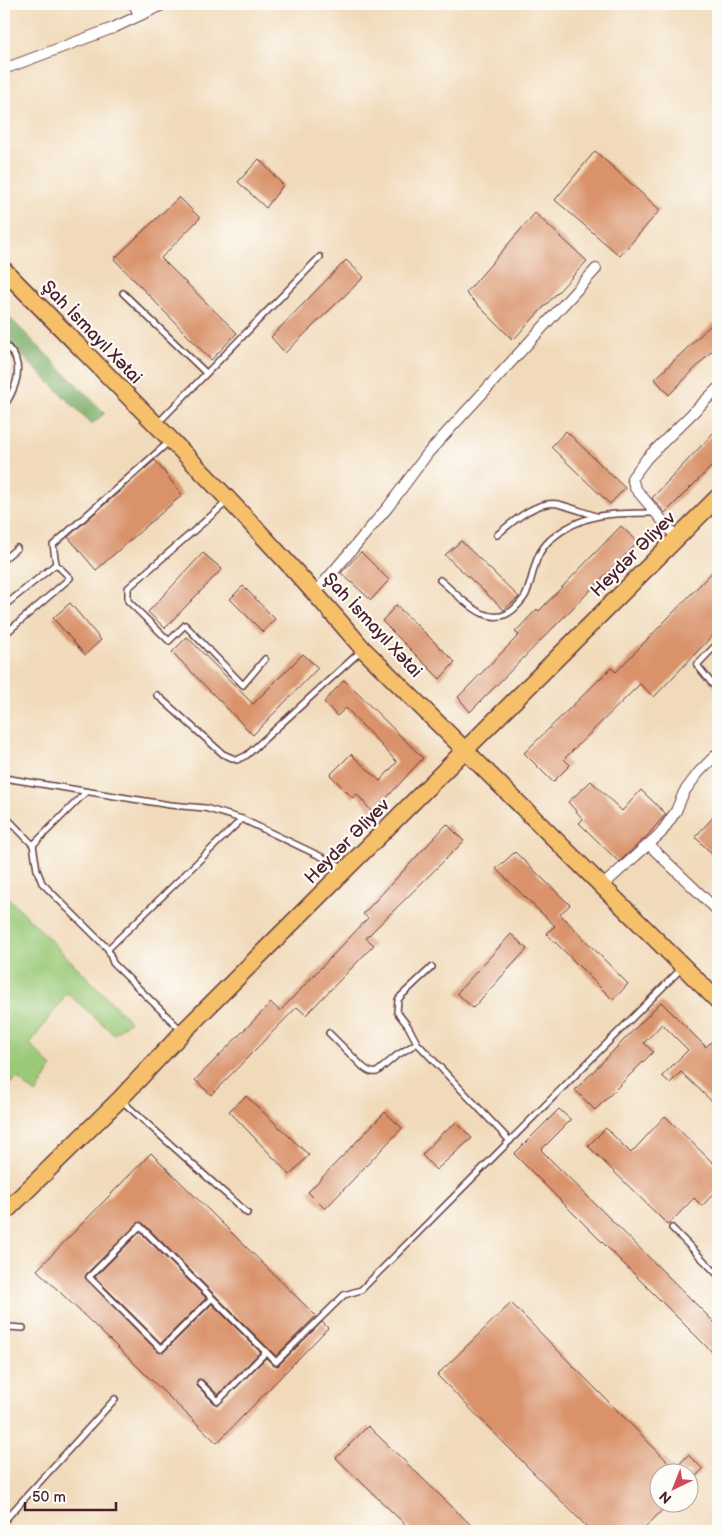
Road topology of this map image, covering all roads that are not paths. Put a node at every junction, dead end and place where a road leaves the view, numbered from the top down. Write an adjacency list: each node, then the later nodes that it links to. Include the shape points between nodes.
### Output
1 (134, 4): 3 (street)
2 (164, 4): 3 (street)
3 (139, 15): 4 (street)
4 (4, 69)
5 (320, 258): 10 (lane)
6 (596, 269): 25 (street, via 428,453 388,507)
7 (4, 270): 13 (main road, Şah İsmayıl Xətai)
8 (123, 293): 10 (lane)
9 (4, 343): 12 (lane, via 16,358 19,374)
10 (206, 373): 13 (lane)
11 (718, 388): 17 (street, via 647,458 632,478 635,488)
12 (4, 406)
13 (156, 425): 14 (main road, Şah İsmayıl Xətai)
14 (171, 441): 16 (main road, Şah İsmayıl Xətai); 23 (lane, via 53,545)
15 (718, 497): 20 (main road, Heydər Əliyev)
16 (229, 500): 25 (main road, Şah İsmayıl Xətai); 30 (lane, via 128,588 128,601 169,641 185,625 243,685)
17 (656, 513): 18 (lane); 20 (street)
18 (596, 516): 19 (lane, via 556,504 540,506 518,517); 24 (lane, via 568,527 546,546 535,562 527,593 504,616 489,617 480,613)
19 (496, 535)
20 (677, 538): 33 (main road, Heydər Əliyev)
21 (17, 548): 22 (lane)
22 (4, 559)
23 (56, 564): 26 (lane); 27 (lane, via 70,578)
24 (440, 580)
25 (316, 592): 29 (main road, Şah İsmayıl Xətai)
26 (4, 606)
27 (4, 635)
28 (718, 643): 31 (lane, via 697,665)
29 (363, 649): 32 (lane, via 247,755 237,760 223,754); 33 (main road, Şah İsmayıl Xətai)
30 (265, 659)
31 (718, 691)
32 (157, 695)
33 (466, 750): 41 (main road, Heydər Əliyev); 42 (main road, Şah İsmayıl Xətai)
34 (718, 753): 40 (street, via 699,772 661,834)
35 (4, 778): 36 (lane)
36 (86, 792): 38 (lane, via 205,808); 39 (lane)
37 (4, 815): 39 (lane)
38 (242, 819): 41 (lane); 44 (lane)
39 (33, 845): 44 (lane, via 42,883)
40 (649, 845): 42 (street); 43 (street)
41 (347, 869): 48 (main road, Heydər Əliyev)
42 (602, 886): 45 (main road, Şah İsmayıl Xətai)
43 (718, 911)
44 (108, 949): 48 (lane, via 113,963)
45 (684, 966): 47 (main road, Şah İsmayıl Xətai); 52 (lane)
46 (432, 967): 50 (lane, via 401,996 397,1004 397,1012)
47 (718, 1001)
48 (183, 1032): 51 (main road, Heydər Əliyev)
49 (330, 1033): 50 (lane, via 369,1072 377,1072)
50 (417, 1043): 52 (lane)
51 (120, 1099): 53 (main road, Heydər Əliyev); 54 (lane)
52 (510, 1141): 60 (lane, via 361,1290 344,1295 276,1362)
53 (4, 1213)
54 (247, 1213)
55 (672, 1228): 56 (lane)
56 (718, 1275)
57 (212, 1298): 57 (lane, via 140,1226 89,1277 161,1348); 60 (lane)
58 (4, 1325): 59 (lane)
59 (22, 1328)
60 (266, 1352): 61 (lane, via 218,1401)
61 (200, 1383)
62 (115, 1399): 63 (lane)
63 (4, 1521)

